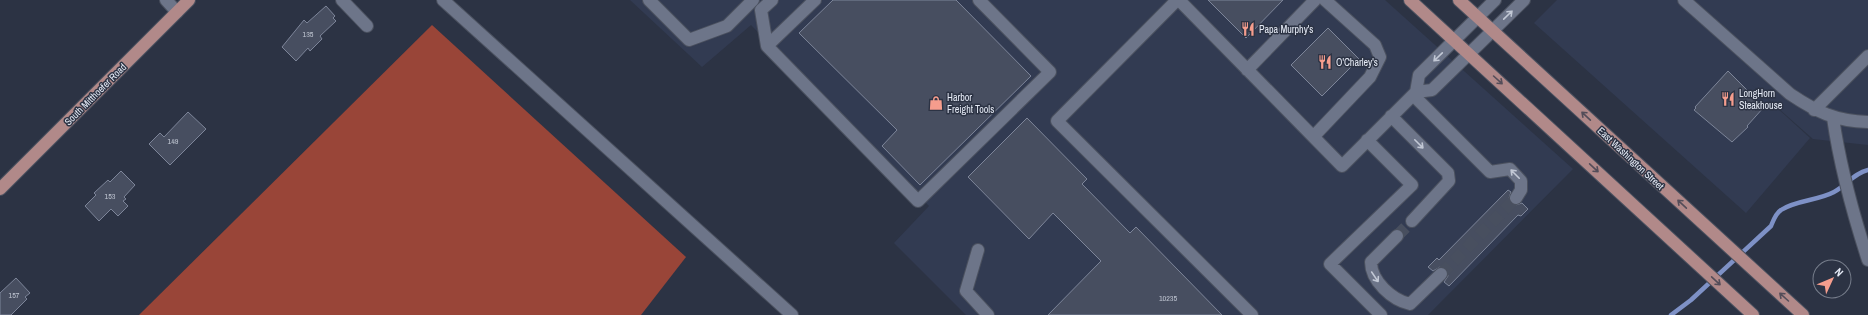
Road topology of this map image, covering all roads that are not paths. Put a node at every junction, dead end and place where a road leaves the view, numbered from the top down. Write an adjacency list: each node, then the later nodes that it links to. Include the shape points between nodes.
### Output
1 (166, 0): 18 (street)
2 (189, 0): 18 (main road, South Mitthoefer Road)
3 (342, 0): 20 (street)
4 (443, 0): 42 (street)
5 (649, 0): 6 (street, via 689,40 727,26)
6 (753, 0)
7 (772, 0): 23 (street, via 761,10)
8 (815, 0): 23 (street)
9 (980, 0): 23 (street, via 1050,72 918,201)
10 (1178, 0): 26 (street); 44 (street, via 1057,121)
11 (1315, 0): 26 (street)
12 (1325, 0): 32 (street, via 1375,45 1380,57 1370,77)
13 (1410, 0): 22 (main road)
14 (1459, 0): 19 (main road, East Washington Street)
15 (1495, 0): 19 (street)
16 (1524, 0): 21 (street, one-way to 16)
17 (1684, 0): 28 (street, via 1790,94)
18 (177, 12): 34 (main road, South Mitthoefer Road)
19 (1478, 17): 21 (main road, East Washington Street); 22 (street)
20 (367, 26)
21 (1493, 31): 24 (street); 46 (main road, East Washington Street, one-way to 21)
22 (1454, 41): 24 (main road); 27 (street, one-way to 27, via 1419,75)
23 (767, 46)
24 (1469, 54): 27 (street, via 1432,90); 41 (main road, one-way to 41)
25 (1868, 56): 28 (street)
26 (1248, 70): 32 (street)
27 (1414, 94): 29 (street); 35 (street, one-way to 27, via 1522,190 1522,181 1510,169 1490,172)
28 (1814, 110): 30 (street)
29 (1391, 116): 33 (street); 36 (street, one-way to 36, via 1448,173 1449,181)
30 (1833, 118): 31 (street); 39 (street, via 1840,156)
31 (1868, 122)
32 (1314, 136): 33 (street, via 1342,166)
33 (1367, 140): 45 (street, via 1412,185 1330,264)
34 (0, 189)
35 (1516, 198)
36 (1412, 221)
37 (1397, 236): 40 (street, one-way to 40, via 1371,262 1371,271 1386,290 1400,302 1410,304)
38 (978, 250): 43 (street, via 966,291)
39 (1868, 260)
40 (1441, 274)
41 (1749, 311)
42 (792, 315)
43 (988, 315)
44 (1252, 315)
45 (1381, 315)
46 (1803, 315)

